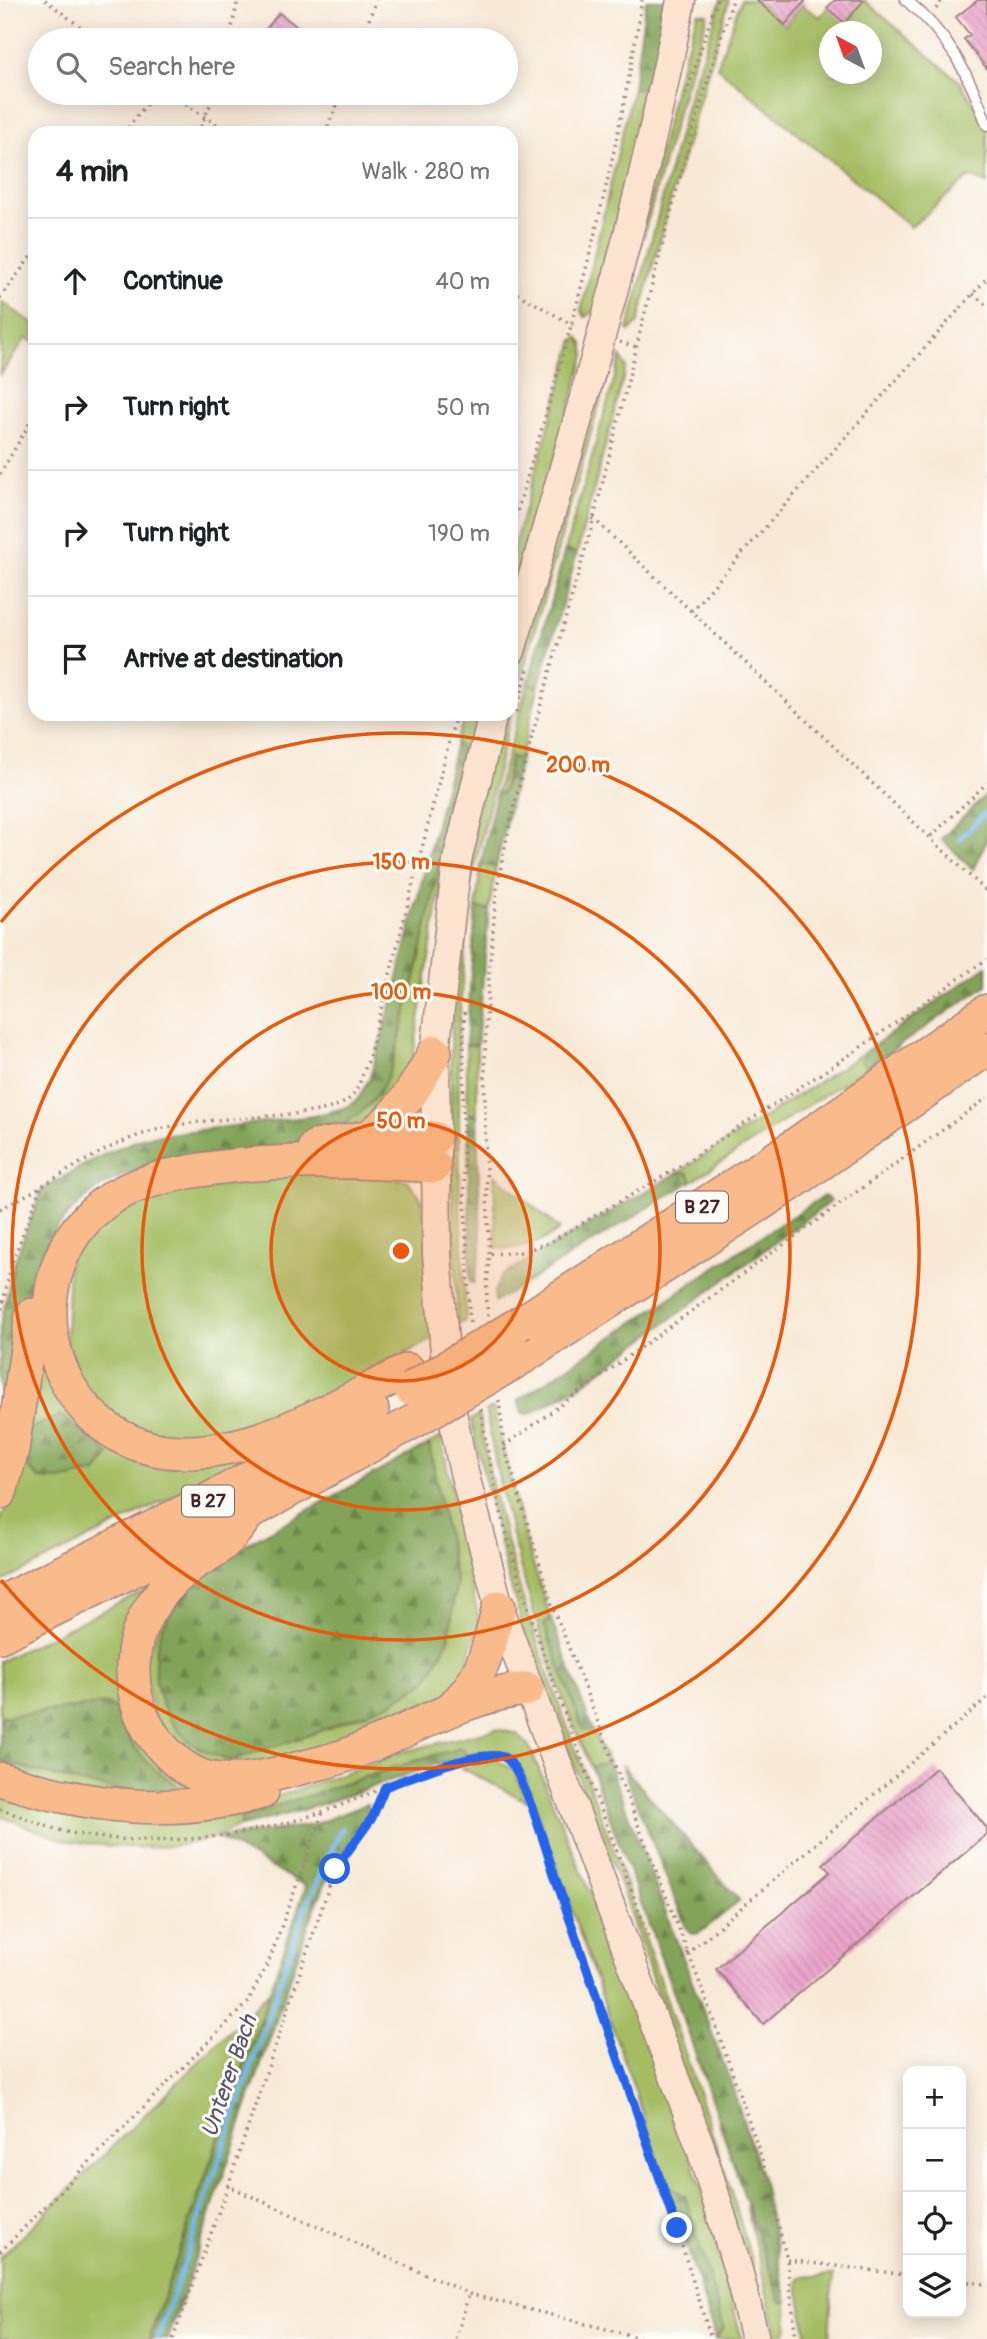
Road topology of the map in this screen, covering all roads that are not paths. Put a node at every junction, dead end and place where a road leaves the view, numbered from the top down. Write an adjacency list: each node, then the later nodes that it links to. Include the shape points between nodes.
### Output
1 (681, 0): 4 (main road)
2 (906, 0): 3 (lane, via 942,33 975,88)
3 (987, 125)
4 (521, 655)
5 (501, 721): 8 (main road, via 457,860)
6 (987, 1011): 11 (highway, B 27, bridge, via 779,1156 522,1322 477,1331)
7 (987, 1049): 11 (highway, B 27, bridge, via 788,1186 525,1356)
8 (435, 1052): 9 (highway, via 402,1107); 10 (main road)
9 (368, 1137): 10 (highway); 12 (highway, via 295,1151 197,1160 143,1173 87,1204 66,1225 39,1278 12,1450)
10 (434, 1152): 11 (highway, via 199,1171 146,1183 112,1197 74,1232 54,1268 44,1307 48,1349 72,1399 89,1417 130,1443 159,1450 222,1449); 15 (main road, via 448,1391)
11 (411, 1393): 13 (highway, B 27); 14 (highway, B 27)
12 (0, 1492)
13 (248, 1513): 16 (highway, B 27); 18 (highway, via 224,1543 161,1592 135,1641 133,1687 138,1709 163,1749 206,1778 260,1778 339,1758)
14 (0, 1603)
15 (499, 1607): 17 (main road); 18 (highway, via 485,1664 474,1685)
16 (0, 1636)
17 (530, 1697): 18 (highway, via 502,1692); 19 (highway, via 343,1768 208,1804 127,1807 72,1799); 20 (main road, via 700,2146)
18 (443, 1714)
19 (0, 1779)
20 (755, 2339)

